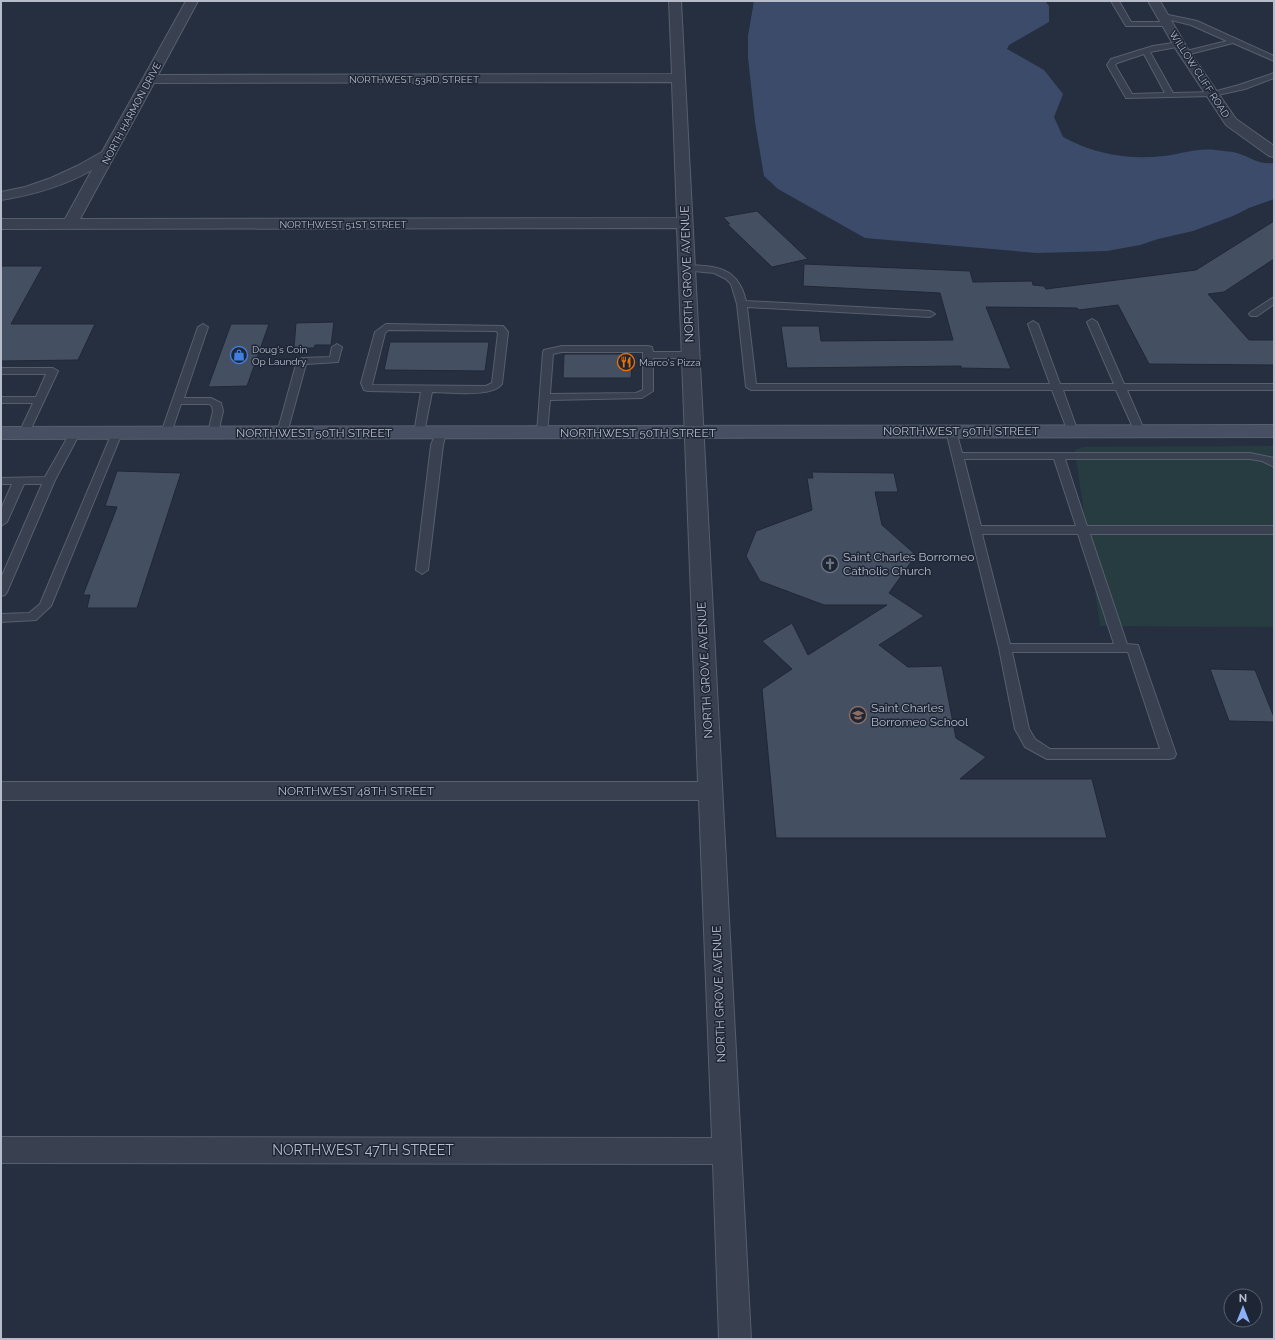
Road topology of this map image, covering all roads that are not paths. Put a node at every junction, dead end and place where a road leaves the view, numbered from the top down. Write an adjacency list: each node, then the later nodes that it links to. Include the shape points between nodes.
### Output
1 (192, 1): 12 (street, NORTH HARMON DRIVE)
2 (675, 1): 11 (street, NORTH GROVE AVENUE)
3 (1115, 1): 5 (lane, via 1129,24)
4 (1154, 1): 5 (street, WILLOW CLIFF ROAD)
5 (1165, 20): 6 (lane, via 1194,23); 7 (street, WILLOW CLIFF ROAD)
6 (1234, 41): 7 (lane); 9 (lane)
7 (1182, 49): 8 (lane); 13 (street, WILLOW CLIFF ROAD)
8 (1146, 51): 14 (lane); 14 (lane, via 1114,61 1111,65 1129,96)
9 (1274, 59)
10 (1274, 75): 13 (lane)
11 (679, 78): 12 (street, NORTHWEST 53RD STREET); 20 (street, NORTH GROVE AVENUE)
12 (149, 79): 15 (street, NORTH HARMON DRIVE)
13 (1213, 94): 14 (lane); 16 (street, WILLOW CLIFF ROAD, via 1231,122)
14 (1171, 96)
15 (109, 154): 17 (street, via 85,170 60,180); 19 (street, NORTH HARMON DRIVE)
16 (1274, 154)
17 (1, 196)
18 (1, 224): 19 (street, NORTHWEST 51ST STREET)
19 (70, 224): 20 (street, NORTHWEST 51ST STREET)
20 (686, 224): 21 (street, NORTH GROVE AVENUE)
21 (686, 268): 23 (lane, via 712,269 728,274 740,292); 31 (street, NORTH GROVE AVENUE)
22 (1274, 300): 25 (lane)
23 (742, 304): 24 (lane); 33 (lane, via 751,387)
24 (930, 314)
25 (1254, 314)
26 (1092, 322): 35 (lane)
27 (1033, 324): 33 (lane)
28 (203, 327): 40 (lane)
29 (337, 347): 55 (lane, via 334,360 302,361)
30 (648, 355): 31 (lane); 37 (lane, via 648,391 638,396); 37 (lane, via 648,349 562,349 548,352)
31 (690, 355): 46 (street, NORTH GROVE AVENUE)
32 (1, 371): 39 (lane, via 52,371)
33 (1056, 387): 35 (lane); 47 (lane)
34 (1274, 387): 35 (lane)
35 (1121, 388): 48 (lane)
36 (427, 389): 36 (lane, via 368,388 366,383 380,332 386,328 495,327 503,332 495,386 488,389); 43 (lane)
37 (545, 397): 45 (lane)
38 (1, 400): 39 (lane)
39 (39, 400): 50 (lane)
40 (178, 401): 53 (lane); 54 (lane, via 211,401 217,405)
41 (951, 431): 46 (main road, NORTHWEST 50TH STREET); 47 (main road, NORTHWEST 50TH STREET); 56 (lane)
42 (1274, 431): 48 (main road, NORTHWEST 50TH STREET)
43 (420, 432): 44 (main road, NORTHWEST 50TH STREET); 55 (main road, NORTHWEST 50TH STREET)
44 (441, 432): 45 (main road, NORTHWEST 50TH STREET); 66 (lane, via 437,444)
45 (542, 432): 46 (main road, NORTHWEST 50TH STREET)
46 (694, 432): 72 (street, NORTH GROVE AVENUE)
47 (1073, 432): 48 (main road, NORTHWEST 50TH STREET)
48 (1140, 432)
49 (1, 433): 50 (main road, NORTHWEST 50TH STREET)
50 (24, 433): 51 (main road, NORTHWEST 50TH STREET)
51 (75, 433): 52 (main road, NORTHWEST 50TH STREET); 60 (lane)
52 (117, 433): 53 (main road, NORTHWEST 50TH STREET); 68 (lane, via 45,606 32,617)
53 (166, 433): 54 (main road, NORTHWEST 50TH STREET)
54 (213, 433): 55 (main road, NORTHWEST 50TH STREET)
55 (282, 433)
56 (957, 456): 57 (lane); 63 (lane)
57 (1058, 456): 58 (lane, via 1250,456); 64 (lane)
58 (1274, 464)
59 (20, 480): 60 (lane); 61 (lane); 62 (lane)
60 (49, 480): 67 (lane)
61 (1, 481)
62 (1, 522)
63 (975, 530): 64 (lane); 69 (lane)
64 (1083, 530): 65 (lane); 70 (lane)
65 (1274, 530)
66 (422, 570)
67 (1, 592)
68 (1, 618)
69 (1005, 648): 70 (lane); 70 (lane, via 1022,729 1030,743 1047,754 1169,754 1134,648)
70 (1122, 648)
71 (1, 791): 72 (street, NORTHWEST 48TH STREET)
72 (710, 791): 74 (street, NORTH GROVE AVENUE)
73 (1, 1150): 74 (street, NORTHWEST 47TH STREET)
74 (725, 1151): 75 (street, NORTH GROVE AVENUE)
75 (735, 1339)

